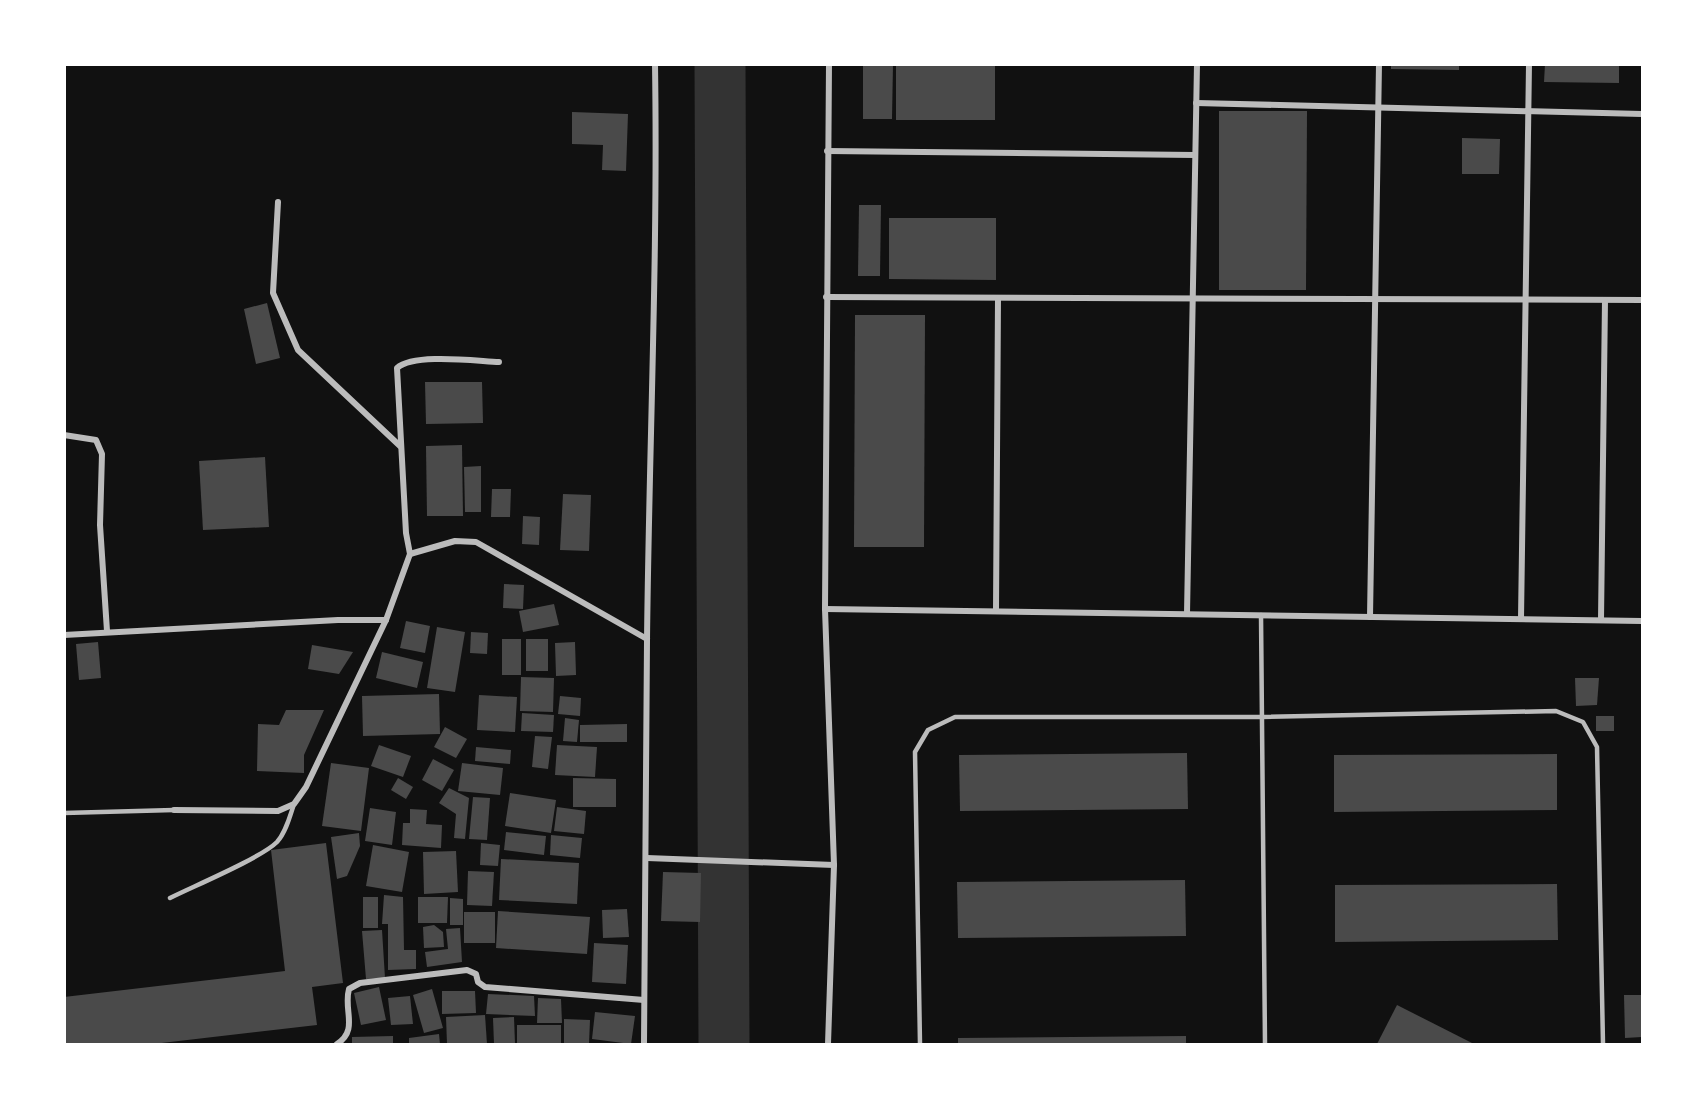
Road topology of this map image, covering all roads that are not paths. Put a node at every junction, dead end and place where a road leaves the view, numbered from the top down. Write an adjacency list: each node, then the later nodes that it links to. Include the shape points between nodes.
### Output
1 (655, 64): 35 (street, via 656,284)
2 (829, 64): 10 (street)
3 (1197, 64): 6 (street)
4 (1379, 64): 7 (street)
5 (1529, 64): 8 (street)
6 (1196, 103): 7 (street); 11 (street)
7 (1378, 108): 8 (street); 16 (street)
8 (1528, 111): 9 (street); 17 (street)
9 (1642, 114)
10 (827, 151): 11 (street); 13 (street)
11 (1195, 155): 15 (street)
12 (278, 202): 22 (street, via 273,293 298,350)
13 (826, 297): 14 (street); 24 (street)
14 (998, 299): 15 (street); 25 (street)
15 (1191, 299): 16 (street); 26 (street)
16 (1375, 300): 17 (street); 28 (street)
17 (1525, 300): 18 (street); 29 (street)
18 (1605, 300): 19 (street); 31 (street)
19 (1642, 300)
20 (499, 362): 22 (street, via 419,360 396,368)
21 (64, 435): 33 (street, via 96,440 102,454 100,525)
22 (400, 446): 23 (street)
23 (410, 554): 30 (street); 35 (street, via 456,541 476,542)
24 (825, 609): 25 (street); 41 (street)
25 (996, 611): 26 (street)
26 (1187, 614): 27 (street)
27 (1261, 615): 28 (street); 36 (lane)
28 (1370, 617): 29 (street)
29 (1521, 619): 31 (street)
30 (386, 620): 33 (street); 37 (street, via 306,788)
31 (1601, 620): 32 (street)
32 (1642, 621)
33 (107, 631): 34 (street)
34 (64, 635)
35 (647, 639): 40 (street)
36 (1261, 717): 47 (lane, via 955,717 928,730 915,752); 48 (lane); 49 (lane, via 1556,711 1583,722 1597,747)
37 (294, 804): 38 (street, via 278,811); 42 (lane, via 277,842)
38 (174, 810): 39 (lane)
39 (64, 813)
40 (647, 858): 41 (street); 43 (street)
41 (834, 864): 46 (street)
42 (170, 898)
43 (644, 999): 44 (street, via 485,987 476,974 467,970 360,983 349,989 350,1028); 45 (street)
44 (337, 1044)
45 (644, 1044)
46 (828, 1044)
47 (920, 1044)
48 (1265, 1044)
49 (1603, 1044)

